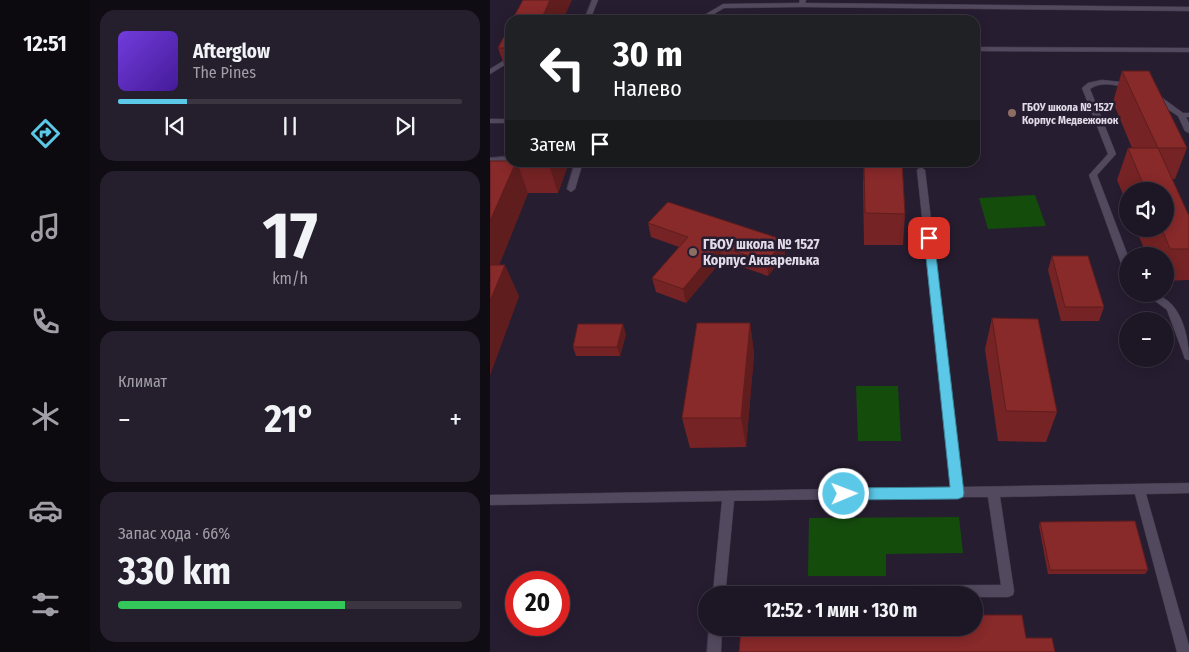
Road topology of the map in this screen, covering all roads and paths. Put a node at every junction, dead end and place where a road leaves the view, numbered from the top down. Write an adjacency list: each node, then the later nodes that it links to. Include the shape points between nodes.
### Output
1 (594, 0): 4 (lane)
2 (802, 3): 3 (lane); 5 (lane, via 723,6)
3 (1189, 9)
4 (589, 15)
5 (707, 15)
6 (980, 49): 7 (lane)
7 (1189, 50)
8 (505, 63): 9 (lane)
9 (490, 72)
10 (1185, 115): 13 (lane); 19 (lane, via 1150,93 1135,88 1105,82 1086,88 1112,154 1093,175)
11 (490, 121): 12 (lane)
12 (505, 121)
13 (1189, 131)
14 (505, 160): 15 (lane)
15 (490, 161)
16 (577, 167): 18 (lane)
17 (921, 170): 25 (lane)
18 (571, 189)
19 (1120, 247)
20 (1162, 302): 21 (lane, via 1171,308)
21 (1189, 356)
22 (1189, 488): 23 (lane)
23 (1140, 489): 24 (lane); 32 (lane)
24 (994, 492): 25 (lane); 29 (lane, via 1008,591)
25 (958, 493): 26 (lane)
26 (728, 496): 27 (lane); 28 (lane)
27 (490, 500)
28 (720, 586)
29 (983, 591)
30 (715, 636): 31 (lane)
31 (714, 652)
32 (1184, 652)

